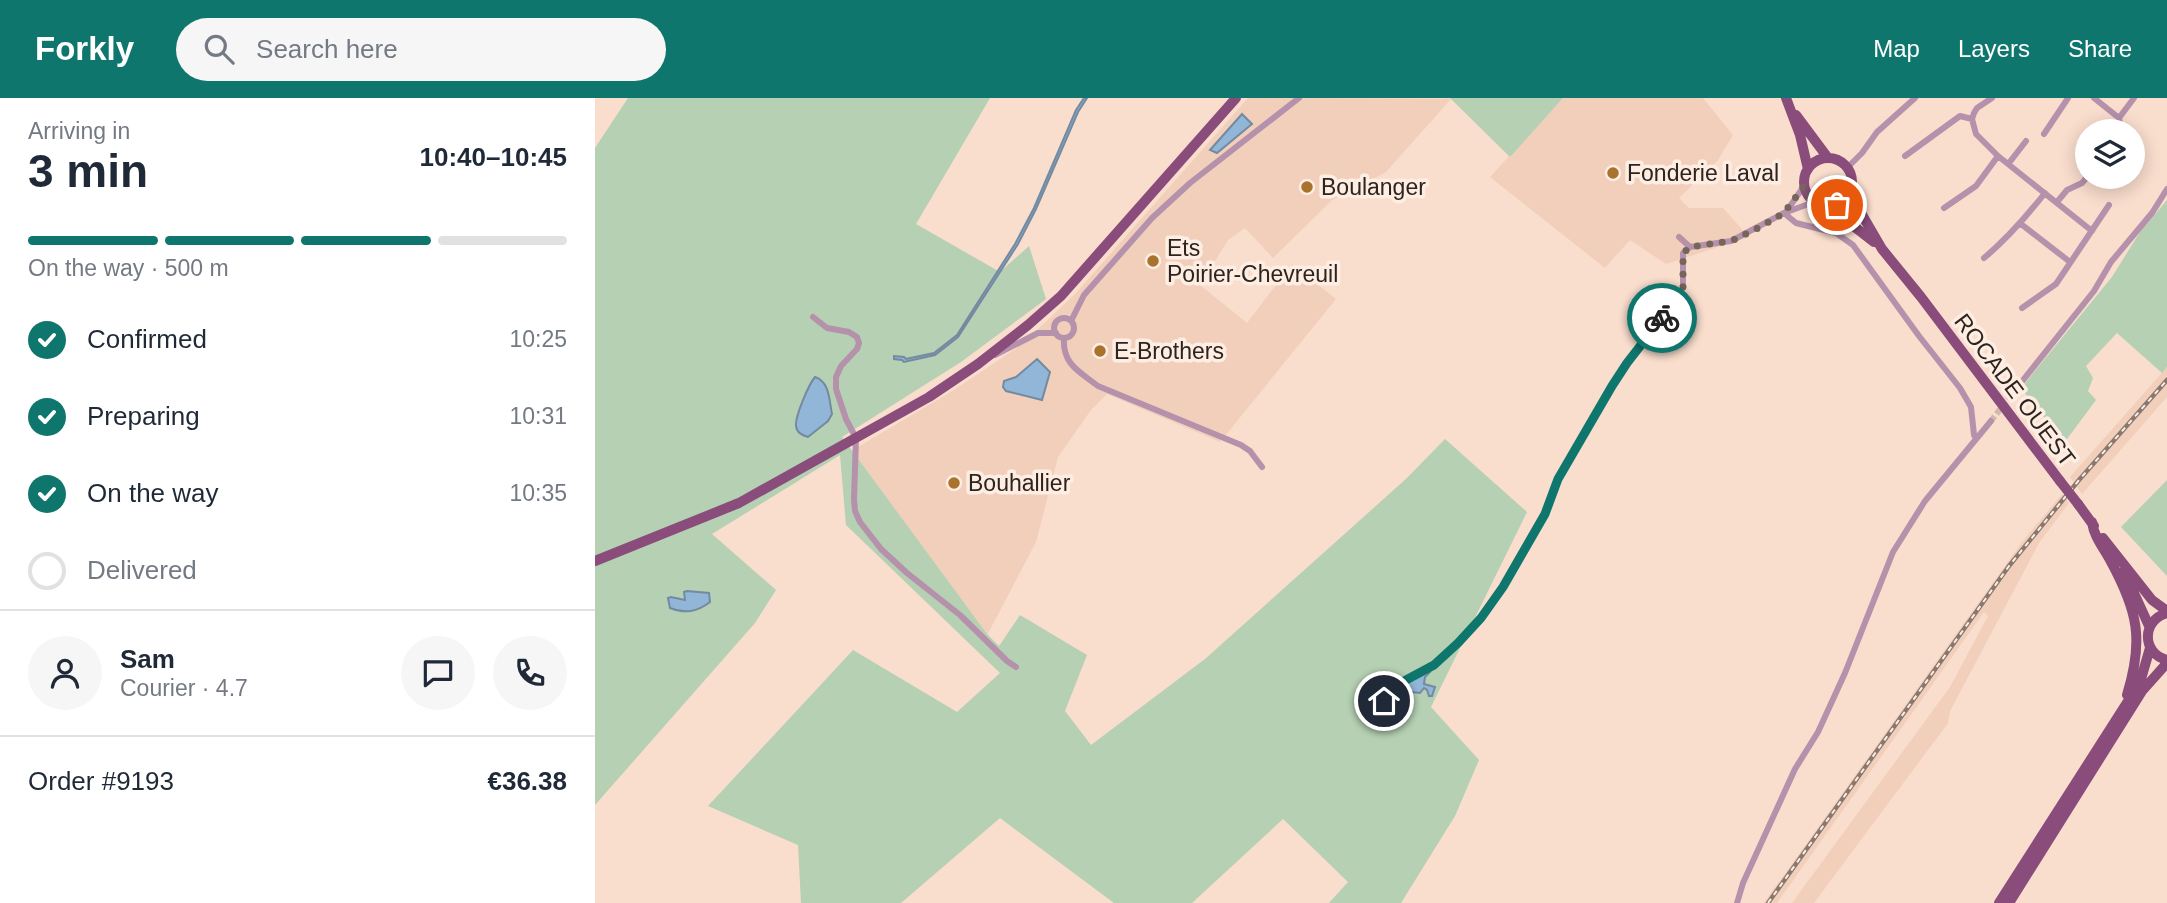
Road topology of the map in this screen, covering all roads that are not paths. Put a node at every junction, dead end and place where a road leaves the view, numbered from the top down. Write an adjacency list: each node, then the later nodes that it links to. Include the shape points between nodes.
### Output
1 (1236, 98): 43 (main road, via 1061,296)
2 (1299, 98): 40 (street, via 1152,218 1084,295)
3 (1786, 98): 9 (main road)
4 (1915, 98): 18 (street)
5 (1992, 98): 11 (street, via 1977,108)
6 (2068, 98): 12 (street)
7 (2094, 98): 10 (street)
8 (2134, 98): 10 (street)
9 (1791, 109): 16 (main road); 19 (main road)
10 (2119, 118)
11 (1972, 119): 14 (street, via 1960,116); 15 (street, via 1976,134)
12 (2044, 134)
13 (2026, 141): 17 (street)
14 (1905, 156)
15 (1998, 156): 17 (street); 29 (street, via 1976,186)
16 (1828, 158): 18 (main road); 19 (main road)
17 (2009, 163): 23 (street)
18 (1847, 167): 24 (main road, via 1853,180)
19 (1808, 169): 20 (main road)
20 (1804, 186): 25 (main road); 30 (street)
21 (2075, 186): 26 (street)
22 (2167, 189): 44 (street)
23 (2045, 193): 26 (street); 31 (street)
24 (1850, 194): 28 (main road); 35 (main road, ROCADE OUEST)
25 (1814, 202): 28 (main road); 30 (street)
26 (2057, 202): 32 (street)
27 (2109, 205): 32 (street)
28 (1829, 206): 35 (main road, ROCADE OUEST)
29 (1944, 208)
30 (1784, 213): 34 (street, via 1731,241); 47 (street, via 1795,223 1836,233 1853,245 1960,388 1971,407)
31 (2021, 224): 36 (street); 37 (street)
32 (2092, 231): 37 (street)
33 (1679, 237): 34 (street)
34 (1690, 247): 57 (street, via 1683,253 1683,288 1612,386 1503,587 1458,643)
35 (1882, 249): 49 (main road, ROCADE OUEST, bridge)
36 (1984, 258)
37 (2070, 262): 38 (street, via 2056,284)
38 (2022, 308)
39 (813, 317): 46 (street, via 827,328 857,337 857,349 836,377 843,411)
40 (1071, 321): 41 (street, via 1059,319); 42 (street, via 1073,334)
41 (1056, 333): 42 (street); 43 (street, via 1028,336)
42 (1063, 338): 48 (street, via 1063,351 1070,363 1098,386 1241,445)
43 (978, 364): 46 (main road)
44 (2016, 389)
45 (1991, 421): 47 (street)
46 (856, 438): 51 (main road, via 739,503); 56 (street, via 854,499 860,522 881,549)
47 (1976, 439): 59 (street, via 1925,500 1893,552 1845,673 1818,733 1795,769)
48 (1262, 467)
49 (2092, 522): 50 (main road, ROCADE OUEST); 58 (main road, via 2093,533 2133,612 2138,639 2135,668)
50 (2116, 555): 52 (main road, ROCADE OUEST); 53 (main road, ROCADE OUEST)
51 (595, 561)
52 (2167, 612): 53 (main road)
53 (2149, 626): 54 (main road)
54 (2150, 648): 55 (main road); 58 (main road, via 2141,679)
55 (2167, 661): 61 (main road, via 2142,691)
56 (1016, 667)
57 (1384, 701)
58 (2110, 726): 60 (main road)
59 (1737, 903)
60 (1999, 903)
61 (2009, 903)

